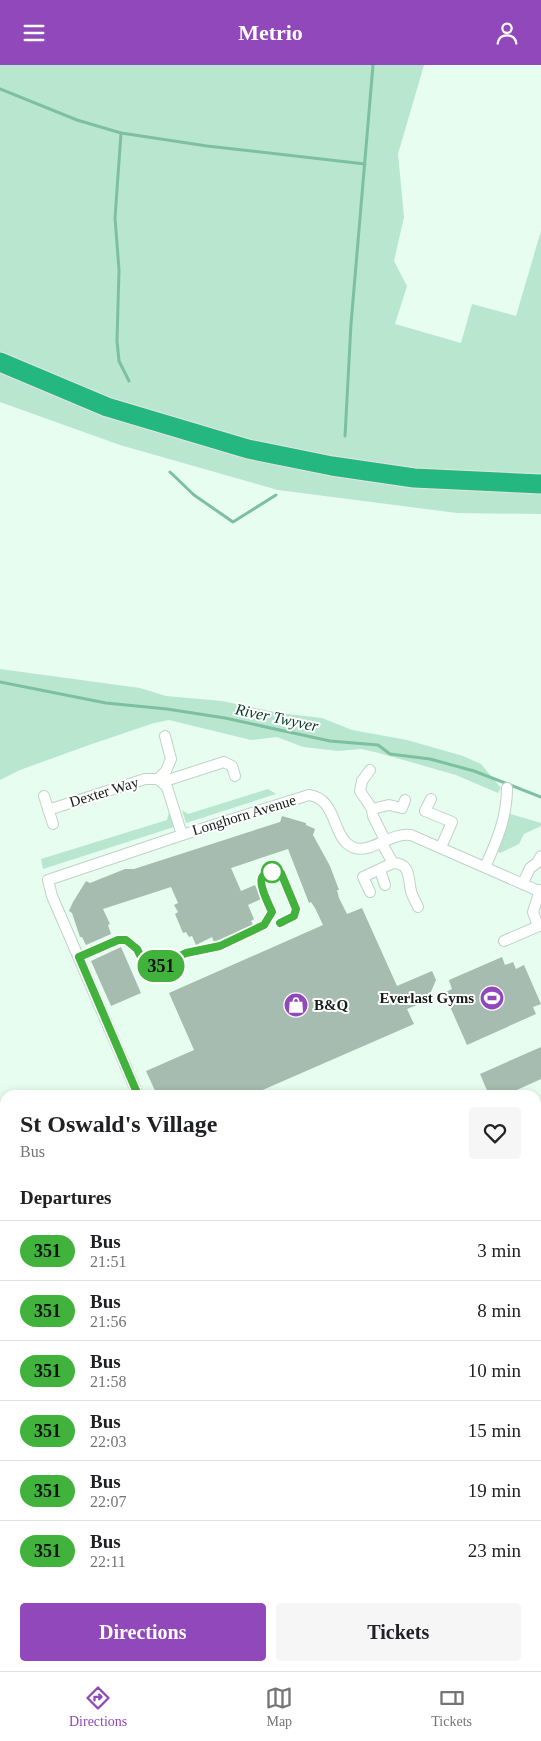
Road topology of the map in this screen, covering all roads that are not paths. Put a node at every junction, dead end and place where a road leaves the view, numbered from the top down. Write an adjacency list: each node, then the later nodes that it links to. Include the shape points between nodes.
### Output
1 (0, 362): 2 (highway, via 107,407 248,449 414,478)
2 (541, 484)
3 (165, 736): 6 (street, via 171,759)
4 (370, 771): 11 (street, via 362,781 360,791)
5 (235, 776): 6 (street, Dexter Way, via 232,766 224,763)
6 (160, 780): 12 (street, Dexter Way, via 145,779); 14 (street, via 167,787)
7 (506, 789): 19 (street, via 502,825)
8 (44, 796): 12 (street, Dexter Way)
9 (431, 799): 16 (street, via 425,811 452,822)
10 (405, 800): 11 (street, via 402,808 389,805)
11 (372, 809): 15 (street)
12 (48, 810): 13 (street, Dexter Way)
13 (53, 824)
14 (182, 835): 15 (street, Longhorn Avenue, via 309,795 326,803 346,842 353,848 361,850); 28 (street, Longhorn Avenue, via 48,880)
15 (383, 841): 16 (street, Longhorn Avenue, via 404,834); 18 (street)
16 (440, 847): 19 (street, Longhorn Avenue)
17 (541, 856): 21 (street, via 530,868)
18 (393, 863): 20 (street); 25 (street, via 405,868)
19 (485, 867): 21 (street, Longhorn Avenue)
20 (380, 870): 22 (street); 24 (street, via 363,877)
21 (524, 883): 23 (street, Longhorn Avenue)
22 (386, 885)
23 (540, 891): 26 (street, via 534,912)
24 (370, 892)
25 (418, 907)
26 (540, 926): 27 (street)
27 (504, 941)
28 (136, 1090)

